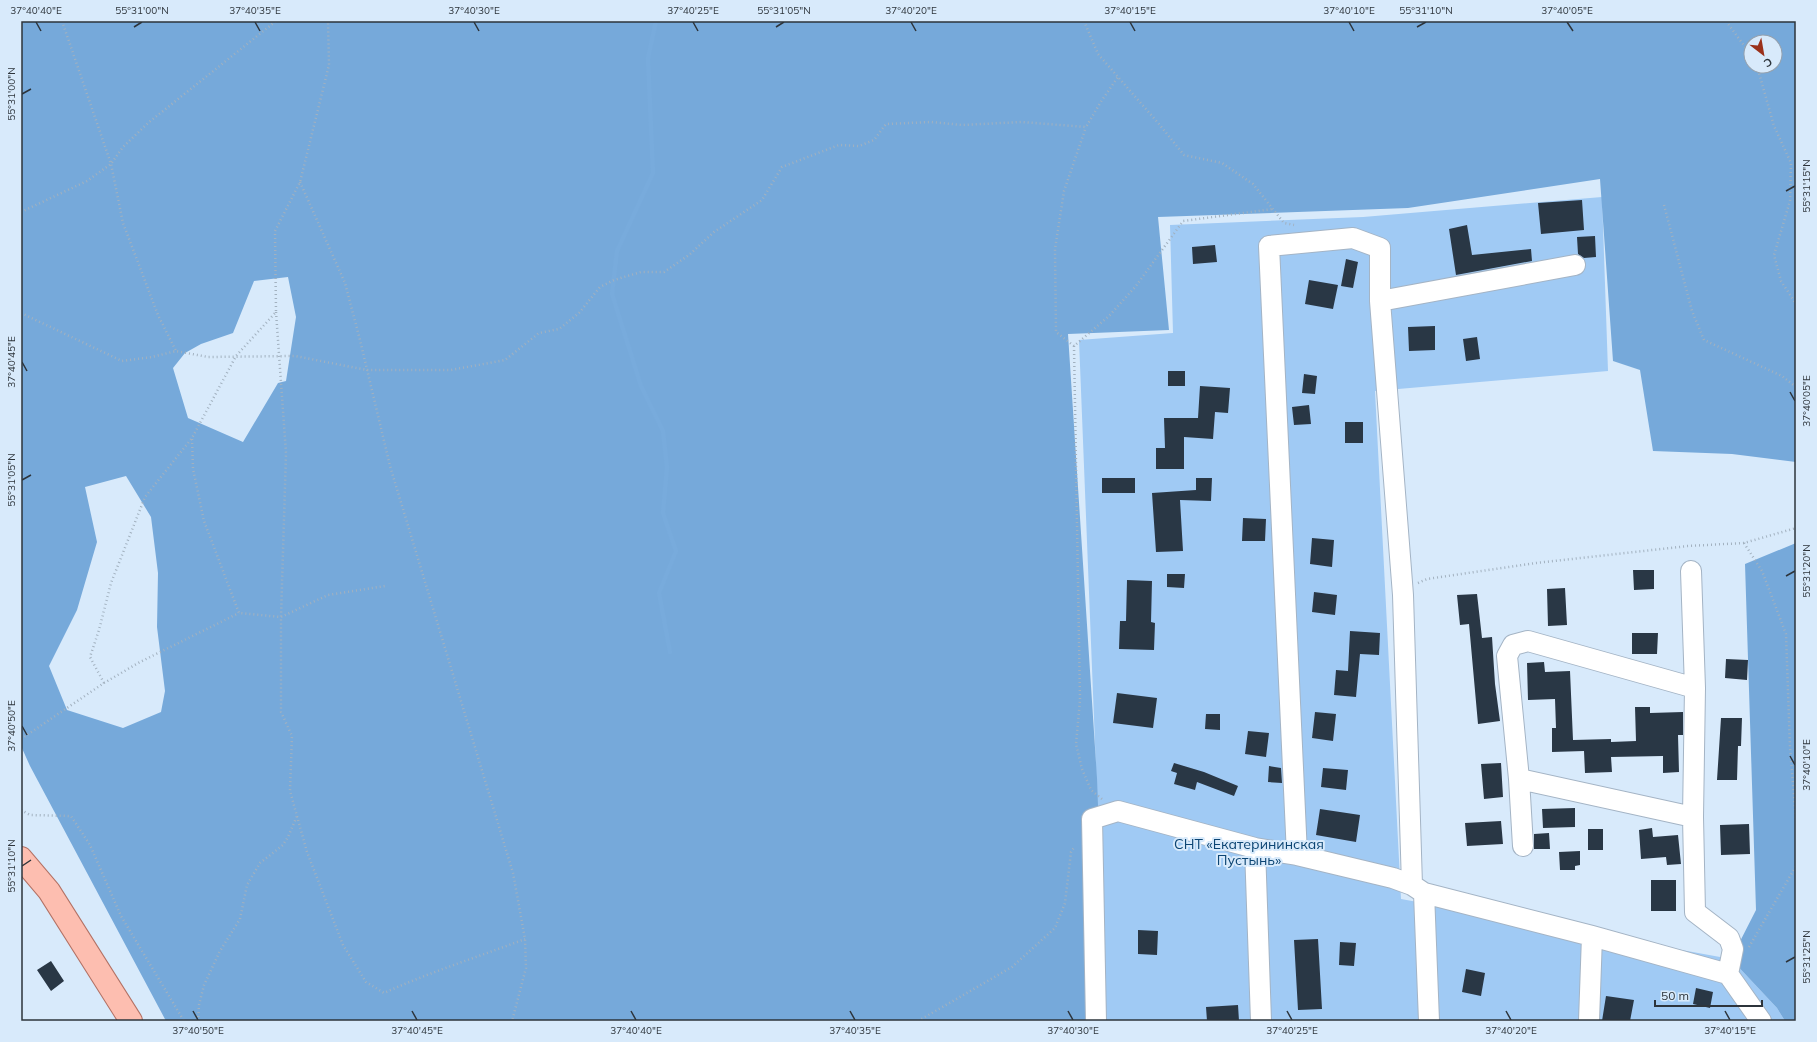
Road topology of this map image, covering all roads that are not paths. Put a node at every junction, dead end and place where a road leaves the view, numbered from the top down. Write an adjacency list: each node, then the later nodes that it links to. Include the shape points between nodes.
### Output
1 (1575, 265): 2 (street)
2 (1380, 301): 9 (street, via 1380,248 1353,238 1269,246); 11 (street, via 1403,595)
3 (1691, 571): 4 (street)
4 (1695, 688): 5 (street, via 1528,640 1513,645 1507,656); 6 (street)
5 (1519, 779): 6 (street); 7 (street)
6 (1693, 816): 13 (street, via 1695,912 1729,938 1733,949)
7 (1523, 846)
8 (1255, 848): 9 (street); 15 (street, via 1118,811 1092,819); 16 (street)
9 (1297, 855): 11 (street, via 1394,878)
10 (21, 858): 14 (main road, via 49,891)
11 (1418, 889): 12 (street); 17 (street)
12 (1592, 936): 13 (street); 18 (street)
13 (1728, 974): 19 (street)
14 (131, 1021)
15 (1096, 1021)
16 (1261, 1021)
17 (1428, 1021)
18 (1589, 1021)
19 (1760, 1021)

